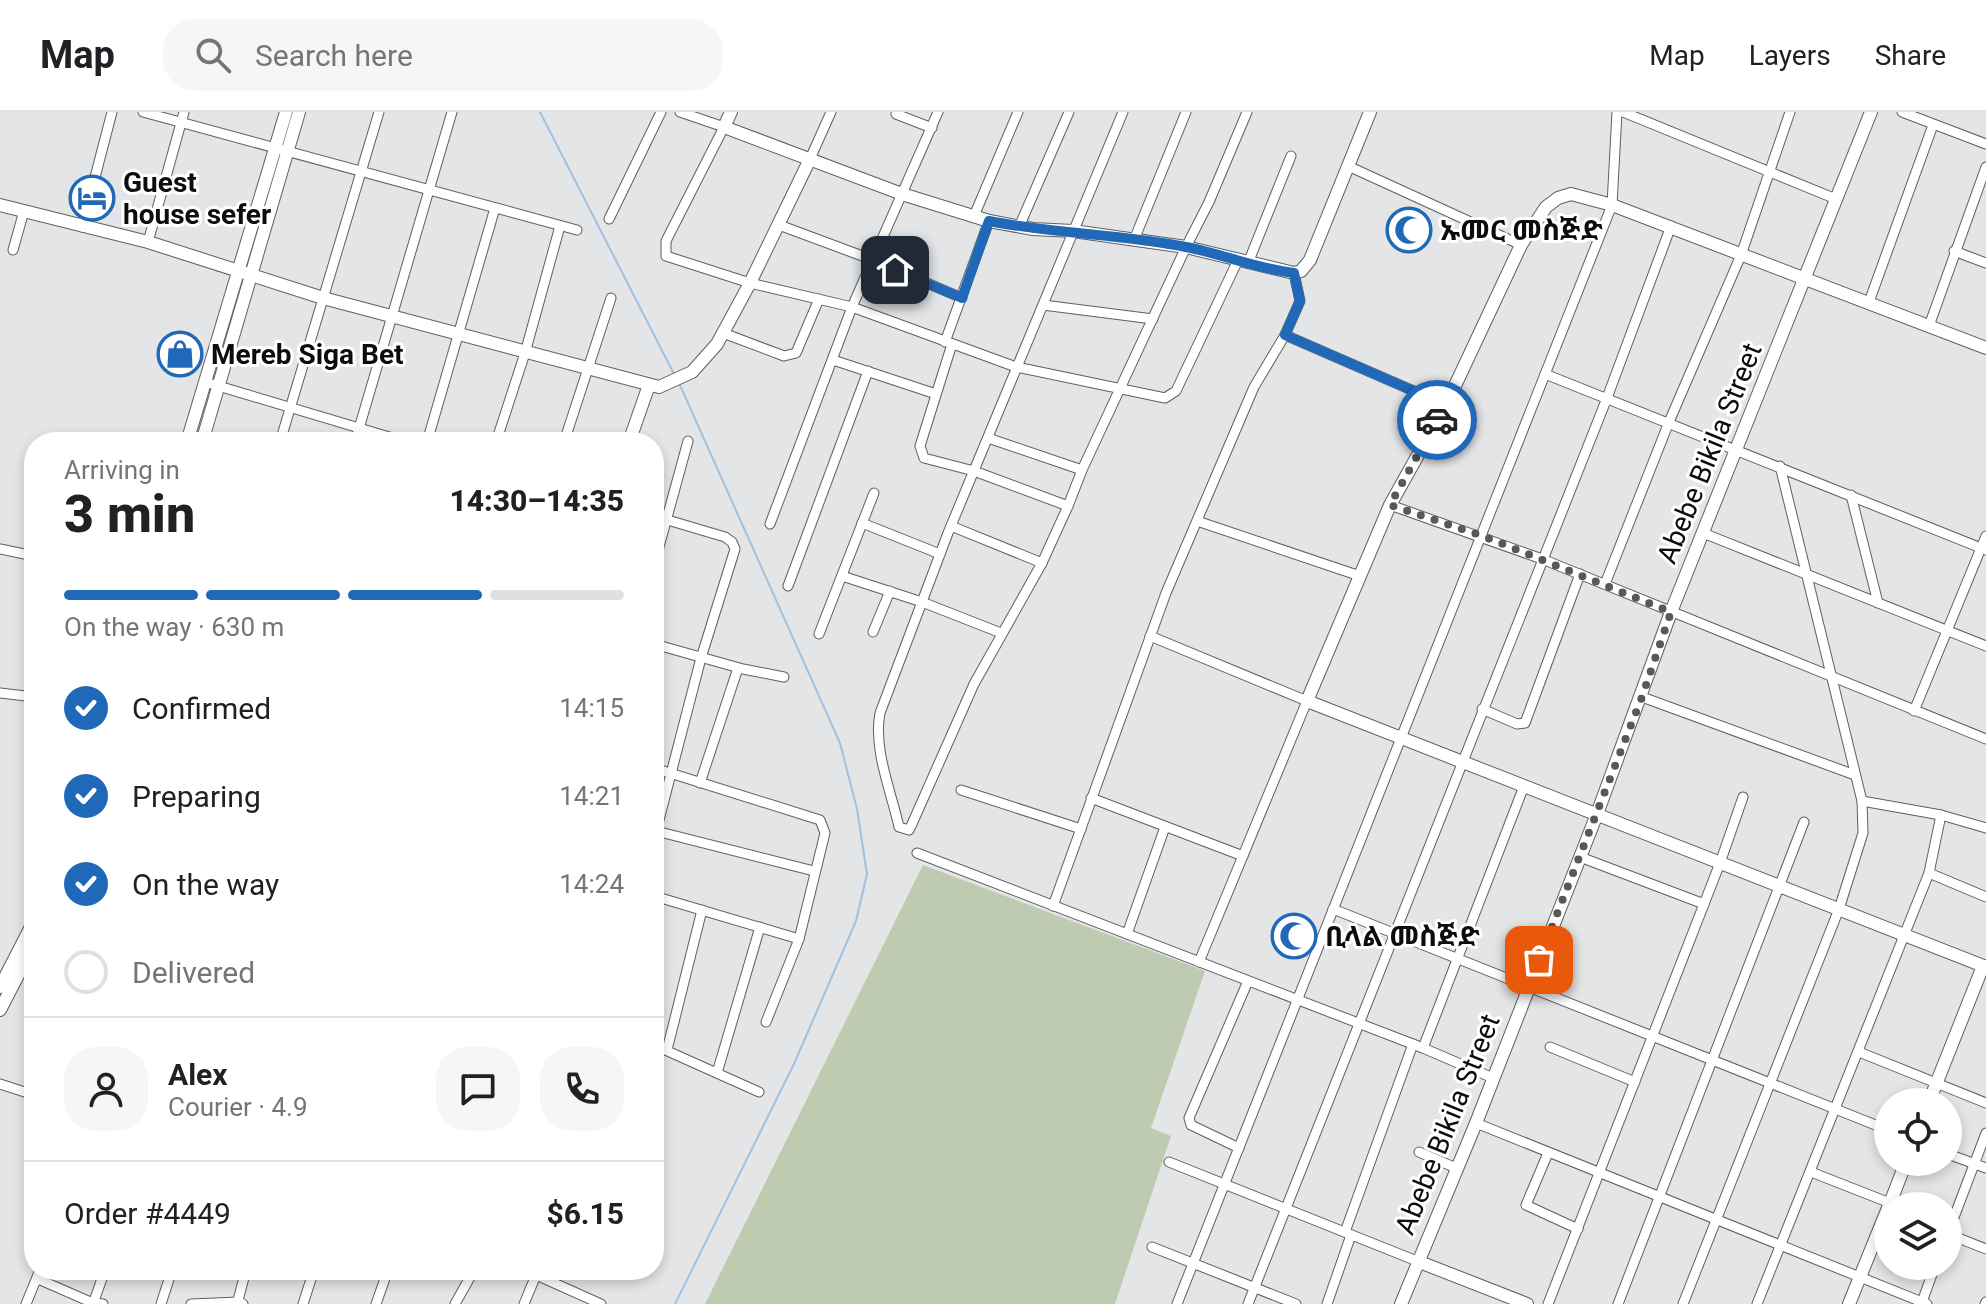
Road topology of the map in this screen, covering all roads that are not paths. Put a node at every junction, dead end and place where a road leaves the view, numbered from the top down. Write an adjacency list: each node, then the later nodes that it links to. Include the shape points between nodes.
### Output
1 (112, 112): 49 (street)
2 (143, 112): 24 (street)
3 (286, 112): 29 (street)
4 (299, 112): 29 (street)
5 (379, 112): 35 (street)
6 (452, 112): 36 (street)
7 (661, 112): 44 (street)
8 (680, 112): 26 (street)
9 (731, 112): 26 (street)
10 (831, 112): 31 (street)
11 (938, 112): 27 (street)
12 (1018, 112): 43 (street)
13 (1069, 112): 50 (street)
14 (1186, 112): 53 (street)
15 (1247, 112): 56 (street)
16 (1617, 112): 40 (street)
17 (1623, 112): 34 (street)
18 (1790, 112): 34 (street)
19 (1871, 112): 38 (street, Abebe Bikila Street)
20 (1902, 112): 25 (street)
21 (1120, 113): 52 (street)
22 (1365, 113): 32 (street)
23 (896, 114): 27 (street)
24 (182, 117): 29 (street); 54 (street)
25 (1933, 125): 28 (street); 71 (street)
26 (724, 127): 31 (street); 66 (street, via 664,248 676,261)
27 (932, 128): 37 (street)
28 (1986, 144)
29 (281, 150): 35 (street); 63 (street)
30 (1291, 156): 61 (street)
31 (810, 159): 37 (street); 46 (street)
32 (1348, 166): 55 (street); 64 (street, via 1310,260)
33 (1986, 167): 58 (street)
34 (1769, 172): 38 (street); 59 (street)
35 (362, 173): 36 (street); 67 (street)
36 (431, 191): 41 (street); 74 (street)
37 (902, 194): 43 (street); 60 (street)
38 (1836, 199): 65 (street, Abebe Bikila Street)
39 (0, 205): 42 (street)
40 (1612, 205): 48 (street); 55 (street, via 1571,194 1558,198); 87 (street)
41 (495, 208): 47 (street); 78 (street)
42 (24, 211): 49 (street); 57 (street)
43 (974, 216): 45 (street)
44 (609, 219)
45 (989, 221): 50 (street); 69 (street)
46 (779, 225): 60 (street); 66 (street)
47 (560, 226): 51 (street); 82 (street)
48 (1671, 226): 59 (street); 92 (street)
49 (82, 227): 54 (street)
50 (1019, 227): 52 (street)
51 (577, 230)
52 (1073, 231): 53 (street); 72 (street)
53 (1134, 240): 56 (street)
54 (148, 242): 63 (street)
55 (1521, 245): 93 (street)
56 (1186, 247): 61 (street); 75 (street)
57 (13, 250)
58 (1954, 251): 62 (street); 76 (street)
59 (1741, 255): 65 (street); 95 (street)
60 (873, 260): 69 (street); 73 (street)
61 (1243, 261): 64 (street); 90 (street, via 1176,391 1165,398)
62 (1986, 263)
63 (245, 272): 67 (street); 88 (street)
64 (1295, 277): 79 (street, via 1300,301)
65 (1804, 277): 71 (street); 108 (street, Abebe Bikila Street)
66 (750, 283): 70 (street); 77 (street)
67 (323, 298): 74 (street); 94 (street)
68 (611, 298): 85 (street)
69 (962, 298): 80 (street)
70 (819, 299): 73 (street); 77 (street, via 791,355)
71 (1869, 302): 76 (street)
72 (1043, 305): 75 (street); 84 (street)
73 (852, 307): 80 (street); 83 (street)
74 (390, 316): 78 (street); 96 (street)
75 (1153, 319): 90 (street)
76 (1929, 326): 81 (street)
77 (723, 333): 89 (street, via 692,372)
78 (458, 335): 82 (street); 102 (street)
79 (1285, 335): 93 (street); 118 (street, via 1254,387)
80 (949, 343): 84 (street); 91 (street)
81 (1986, 348)
82 (525, 353): 85 (street); 103 (street)
83 (833, 360): 86 (street); 120 (street)
84 (1016, 367): 90 (street); 106 (street)
85 (586, 369): 89 (street); 104 (street)
86 (868, 371): 91 (street); 137 (street)
87 (1545, 374): 92 (street); 124 (street)
88 (211, 384): 94 (street); 97 (street); 98 (street)
89 (654, 386): 105 (street)
90 (1120, 389): 110 (street)
91 (936, 394): 111 (street, via 921,452 924,458)
92 (1607, 398): 95 (street); 130 (street)
93 (1446, 405): 114 (street)
94 (290, 408): 96 (street); 99 (street)
95 (1669, 422): 108 (street); 136 (street)
96 (359, 428): 100 (street); 101 (street)
97 (191, 432)
98 (204, 432)
99 (283, 432)
100 (358, 432)
101 (372, 432)
102 (430, 432)
103 (499, 432)
104 (567, 432)
105 (633, 432)
106 (988, 438): 110 (street); 111 (street)
107 (688, 441): 117 (street)
108 (1736, 449): 109 (street); 123 (street, Abebe Bikila Street)
109 (1780, 466): 113 (street); 133 (street)
110 (1082, 470): 115 (street)
111 (974, 471): 115 (street); 121 (street)
112 (874, 493): 119 (street)
113 (1851, 495): 127 (street); 140 (street)
114 (1390, 505): 124 (street); 135 (street)
115 (1068, 506): 131 (street)
116 (664, 519): 117 (street)
117 (667, 520): 122 (street); 149 (street, via 725,537 735,549)
118 (1197, 521): 135 (street); 146 (street)
119 (862, 523): 129 (street); 134 (street)
120 (770, 524)
121 (951, 526): 129 (street); 131 (street)
122 (664, 530)
123 (1703, 533): 133 (street); 141 (street, Abebe Bikila Street)
124 (1483, 536): 130 (street); 159 (street)
125 (1986, 536): 127 (street)
126 (0, 549): 128 (street)
127 (1984, 549): 142 (street)
128 (24, 554)
129 (940, 554): 139 (street)
130 (1542, 559): 132 (street); 157 (street)
131 (1042, 563): 144 (street)
132 (1580, 574): 136 (street); 157 (street, via 1525,723)
133 (1808, 575): 140 (street); 152 (street)
134 (842, 576): 138 (street); 145 (street)
135 (1360, 576): 156 (street)
136 (1605, 584): 141 (street)
137 (788, 586)
138 (890, 591): 139 (street); 143 (street)
139 (922, 602): 144 (street); 144 (street, via 877,727 899,827 904,829 912,824)
140 (1878, 603): 142 (street)
141 (1671, 612): 152 (street); 155 (street, Abebe Bikila Street)
142 (1947, 631): 147 (street); 158 (street)
143 (873, 632)
144 (1001, 633)
145 (819, 634)
146 (1150, 636): 156 (street); 169 (street)
147 (1986, 646)
148 (664, 647): 149 (street)
149 (701, 658): 150 (street); 163 (street)
150 (738, 668): 151 (street); 165 (street)
151 (784, 677)
152 (1834, 678): 158 (street); 164 (street)
153 (0, 693): 154 (street)
154 (24, 696)
155 (1642, 697): 164 (street); 172 (street, Abebe Bikila Street)
156 (1307, 701): 159 (street); 180 (street)
157 (1482, 709): 161 (street)
158 (1914, 711): 160 (street)
159 (1400, 738): 161 (street); 190 (street)
160 (1986, 739)
161 (1461, 761): 166 (street); 194 (street)
162 (664, 771): 163 (street)
163 (671, 773): 165 (street); 170 (street)
164 (1855, 775): 171 (street)
165 (700, 783): 183 (street, via 820,820 825,833)
166 (1524, 786): 172 (street); 199 (street)
167 (961, 790): 177 (street)
168 (1743, 797): 182 (street)
169 (1091, 798): 175 (street); 177 (street)
170 (664, 800)
171 (1862, 801): 173 (street); 191 (street, via 1863,833)
172 (1597, 814): 181 (street, Abebe Bikila Street); 182 (street)
173 (1941, 815): 176 (street); 184 (street)
174 (1804, 822): 185 (street)
175 (1165, 827): 180 (street); 195 (street)
176 (1986, 828)
177 (1081, 829): 189 (street)
178 (664, 837): 183 (street)
179 (917, 853): 189 (street)
180 (1243, 856): 200 (street)
181 (1580, 857): 188 (street); 205 (street, Abebe Bikila Street)
182 (1720, 863): 185 (street); 188 (street)
183 (814, 871): 197 (street)
184 (1929, 873): 186 (street); 196 (street)
185 (1779, 886): 191 (street); 216 (street)
186 (1986, 897)
187 (664, 899): 192 (street)
188 (1704, 904): 210 (street)
189 (1053, 906): 195 (street)
190 (1333, 909): 194 (street); 206 (street)
191 (1839, 909): 196 (street); 222 (street)
192 (702, 910): 193 (street); 214 (street)
193 (760, 927): 197 (street); 217 (street)
194 (1395, 931): 199 (street); 209 (street)
195 (1127, 934): 200 (street)
196 (1905, 935): 201 (street); 215 (street)
197 (799, 939): 208 (street)
198 (24, 942): 204 (street)
199 (1459, 958): 205 (street); 211 (street)
200 (1199, 962): 203 (street)
201 (1985, 963): 220 (street)
202 (24, 971): 204 (street)
203 (1248, 981): 206 (street); 231 (street, via 1189,1118 1191,1125)
204 (4, 983): 207 (street)
205 (1528, 986): 210 (street); 218 (street, Abebe Bikila Street)
206 (1297, 1000): 209 (street); 231 (street)
207 (0, 1010)
208 (766, 1022)
209 (1358, 1023): 211 (street); 245 (street)
210 (1652, 1037): 216 (street); 219 (street)
211 (1418, 1046): 218 (street); 248 (street)
212 (1550, 1047): 219 (street)
213 (664, 1049): 214 (street)
214 (667, 1050): 217 (street)
215 (1859, 1052): 220 (street); 227 (street)
216 (1712, 1061): 222 (street); 243 (street)
217 (717, 1073): 225 (street)
218 (1493, 1078): 228 (street, Abebe Bikila Street)
219 (1635, 1082): 240 (street)
220 (1937, 1083): 223 (street); 226 (street)
221 (0, 1084): 224 (street)
222 (1769, 1084): 227 (street); 246 (street)
223 (1935, 1088)
224 (24, 1092)
225 (759, 1092)
226 (1986, 1103)
227 (1836, 1109): 229 (street); 239 (street)
228 (1476, 1123): 233 (street); 237 (street, Abebe Bikila Street)
229 (1874, 1124)
230 (1986, 1133): 236 (street)
231 (1239, 1148): 241 (street)
232 (1419, 1152): 237 (street)
233 (1548, 1153): 240 (street); 247 (street, via 1526,1205)
234 (1962, 1159): 236 (street)
235 (1169, 1162): 241 (street)
236 (1974, 1164): 238 (street); 242 (street)
237 (1456, 1168): 254 (street, Abebe Bikila Street)
238 (1986, 1168)
239 (1811, 1172): 244 (street); 251 (street)
240 (1599, 1174): 243 (street); 247 (street)
241 (1225, 1184): 245 (street); 255 (street)
242 (1962, 1196)
243 (1659, 1198): 246 (street); 290 (street)
244 (1874, 1201)
245 (1286, 1208): 248 (street); 268 (street)
246 (1716, 1220): 251 (street); 291 (street)
247 (1578, 1229): 289 (street)
248 (1348, 1233): 254 (street); 286 (street)
249 (1962, 1240): 253 (street)
250 (1874, 1241): 256 (street)
251 (1782, 1246): 256 (street); 292 (street)
252 (1152, 1247): 255 (street)
253 (1986, 1249)
254 (1417, 1261): 269 (street); 287 (street, Abebe Bikila Street)
255 (1193, 1263): 268 (street); 283 (street)
256 (1860, 1275): 272 (street); 293 (street)
257 (37, 1280): 273 (street)
258 (48, 1280): 274 (street)
259 (101, 1280): 274 (street)
260 (169, 1280): 276 (street)
261 (244, 1280): 271 (street)
262 (311, 1280): 278 (street)
263 (384, 1280): 279 (street)
264 (468, 1280): 280 (street)
265 (534, 1280): 281 (street)
266 (545, 1280): 270 (street)
267 (1931, 1280): 272 (street)
268 (1254, 1287): 284 (street); 285 (street)
269 (1501, 1299): 288 (street)
270 (582, 1300): 282 (street)
271 (239, 1303): 277 (street)
272 (1924, 1303)
273 (26, 1304)
274 (93, 1304): 275 (street)
275 (103, 1304)
276 (161, 1304)
277 (191, 1304)
278 (303, 1304)
279 (376, 1304)
280 (455, 1304)
281 (524, 1304)
282 (601, 1304)
283 (1177, 1304)
284 (1248, 1304)
285 (1296, 1304)
286 (1327, 1304)
287 (1401, 1304)
288 (1527, 1304)
289 (1548, 1304)
290 (1618, 1304)
291 (1683, 1304)
292 (1759, 1304)
293 (1849, 1304)

